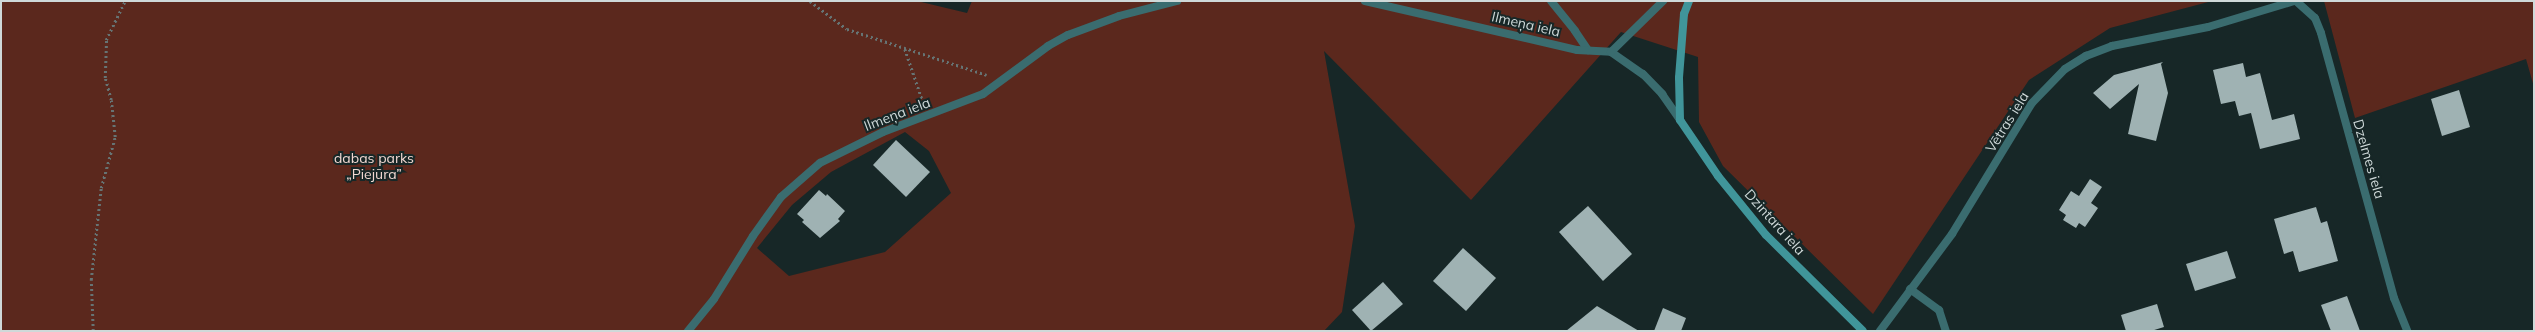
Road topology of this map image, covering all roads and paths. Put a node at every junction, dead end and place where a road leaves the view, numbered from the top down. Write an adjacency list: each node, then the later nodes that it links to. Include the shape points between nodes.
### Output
1 (125, 1): 16 (path, via 106,40 105,78 111,100 115,137 101,188 92,280)
2 (810, 1): 9 (path, via 847,29)
3 (1177, 1): 12 (street, Ilmeņa iela, via 1119,16 1068,35 1048,46)
4 (1365, 1): 10 (street, Ilmeņa iela)
5 (1551, 1): 10 (street)
6 (1663, 1): 11 (street)
7 (1689, 1): 14 (street, via 1684,14 1679,78)
8 (2295, 1): 15 (street, Vētras iela, via 2208,26 2112,46 2086,56 2065,69 2032,103 1952,234); 21 (street, Dzelmes iela, via 2315,18 2321,33 2392,290)
9 (905, 49): 12 (path); 13 (path)
10 (1588, 50): 11 (street, Ilmeņa iela)
11 (1611, 52): 14 (street, Ilmeņa iela, via 1643,74 1662,94)
12 (1003, 80): 13 (street, Ilmeņa iela, via 983,94)
13 (928, 116): 17 (street, Ilmeņa iela, via 843,150 820,163 781,197 753,236 714,300)
14 (1680, 120): 18 (street, Dzintara iela, via 1718,176 1766,235)
15 (1910, 289): 19 (street, Vētras iela); 20 (street, via 1939,310)
16 (93, 331)
17 (688, 331)
18 (1863, 331)
19 (1880, 331)
20 (1946, 331)
21 (2407, 331)

